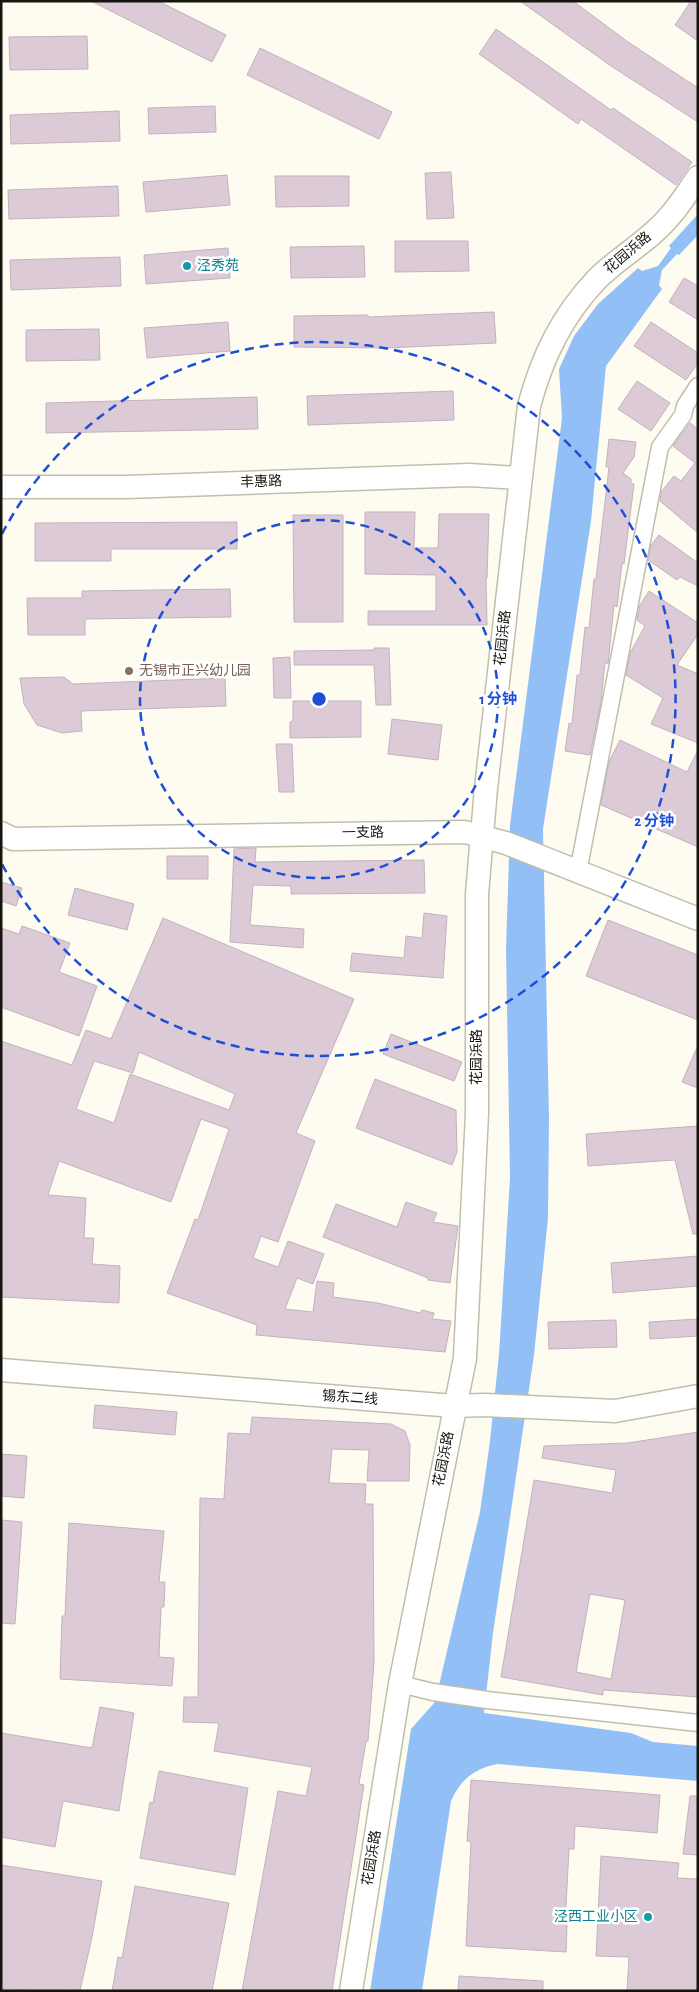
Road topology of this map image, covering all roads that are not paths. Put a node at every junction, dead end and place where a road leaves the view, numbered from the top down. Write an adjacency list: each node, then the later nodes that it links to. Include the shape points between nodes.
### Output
1 (698, 176): 3 (street, 花园浜路, via 669,218 598,278 573,307 553,338 529,406)
2 (698, 386): 7 (street, via 683,415 660,447)
3 (520, 478): 4 (street, 丰惠路, via 469,475 127,487); 6 (street, 花园浜路)
4 (1, 487)
5 (7, 836): 6 (street, 一支路, via 465,832)
6 (482, 836): 7 (street, 一支路, via 506,842); 11 (street, 花园浜路, via 477,894 477,1113 465,1358)
7 (570, 869): 8 (street, 一支路)
8 (698, 919)
9 (1, 1370): 11 (street, 锡东二线)
10 (698, 1396): 11 (street, 锡东二线, via 615,1411)
11 (454, 1406): 12 (street, 花园浜路)
12 (400, 1684): 13 (street, via 487,1700); 14 (street, 花园浜路)
13 (698, 1722)
14 (350, 1991)

